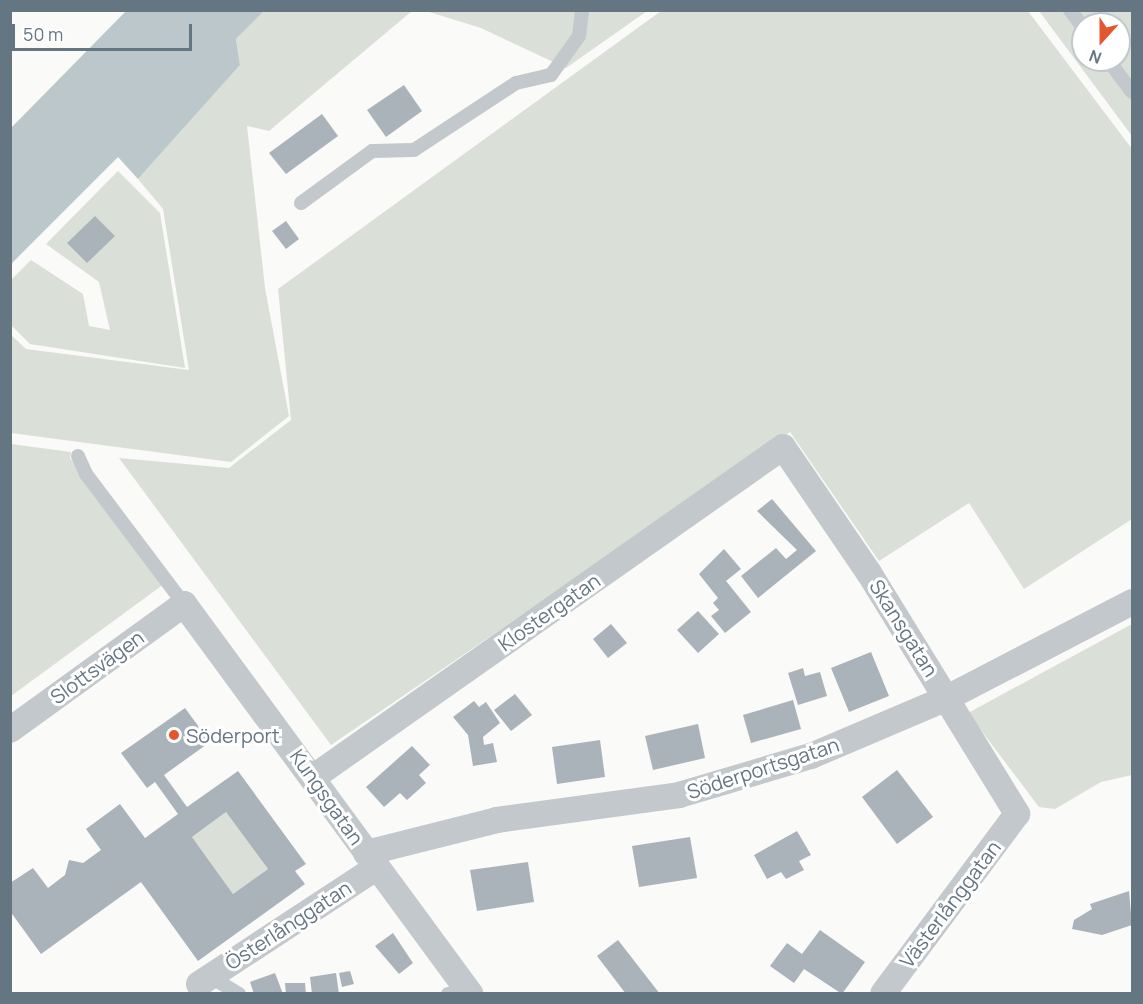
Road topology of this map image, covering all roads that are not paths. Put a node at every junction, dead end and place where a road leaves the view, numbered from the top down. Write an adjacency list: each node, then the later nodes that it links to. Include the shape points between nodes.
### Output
1 (582, 10): 4 (lane, via 579,36 551,75 516,82 414,150 372,151)
2 (1117, 72): 3 (lane)
3 (1132, 92)
4 (301, 203)
5 (783, 447): 9 (street, Skansgatan); 11 (street, Klostergatan)
6 (78, 456): 8 (lane, Kungsgatan, via 86,474)
7 (1132, 602): 9 (street, Söderportsgatan)
8 (184, 604): 10 (street, Slottsvägen); 11 (street, Kungsgatan)
9 (947, 699): 12 (street, Skansgatan); 13 (street, Söderportsgatan, via 811,756 679,795 497,820)
10 (10, 730)
11 (315, 776): 13 (street, Kungsgatan)
12 (1017, 814): 17 (street, Västerlånggatan)
13 (372, 860): 14 (street, Österlånggatan); 16 (street, Kungsgatan)
14 (204, 980): 15 (lane)
15 (239, 993)
16 (463, 993)
17 (883, 993)

